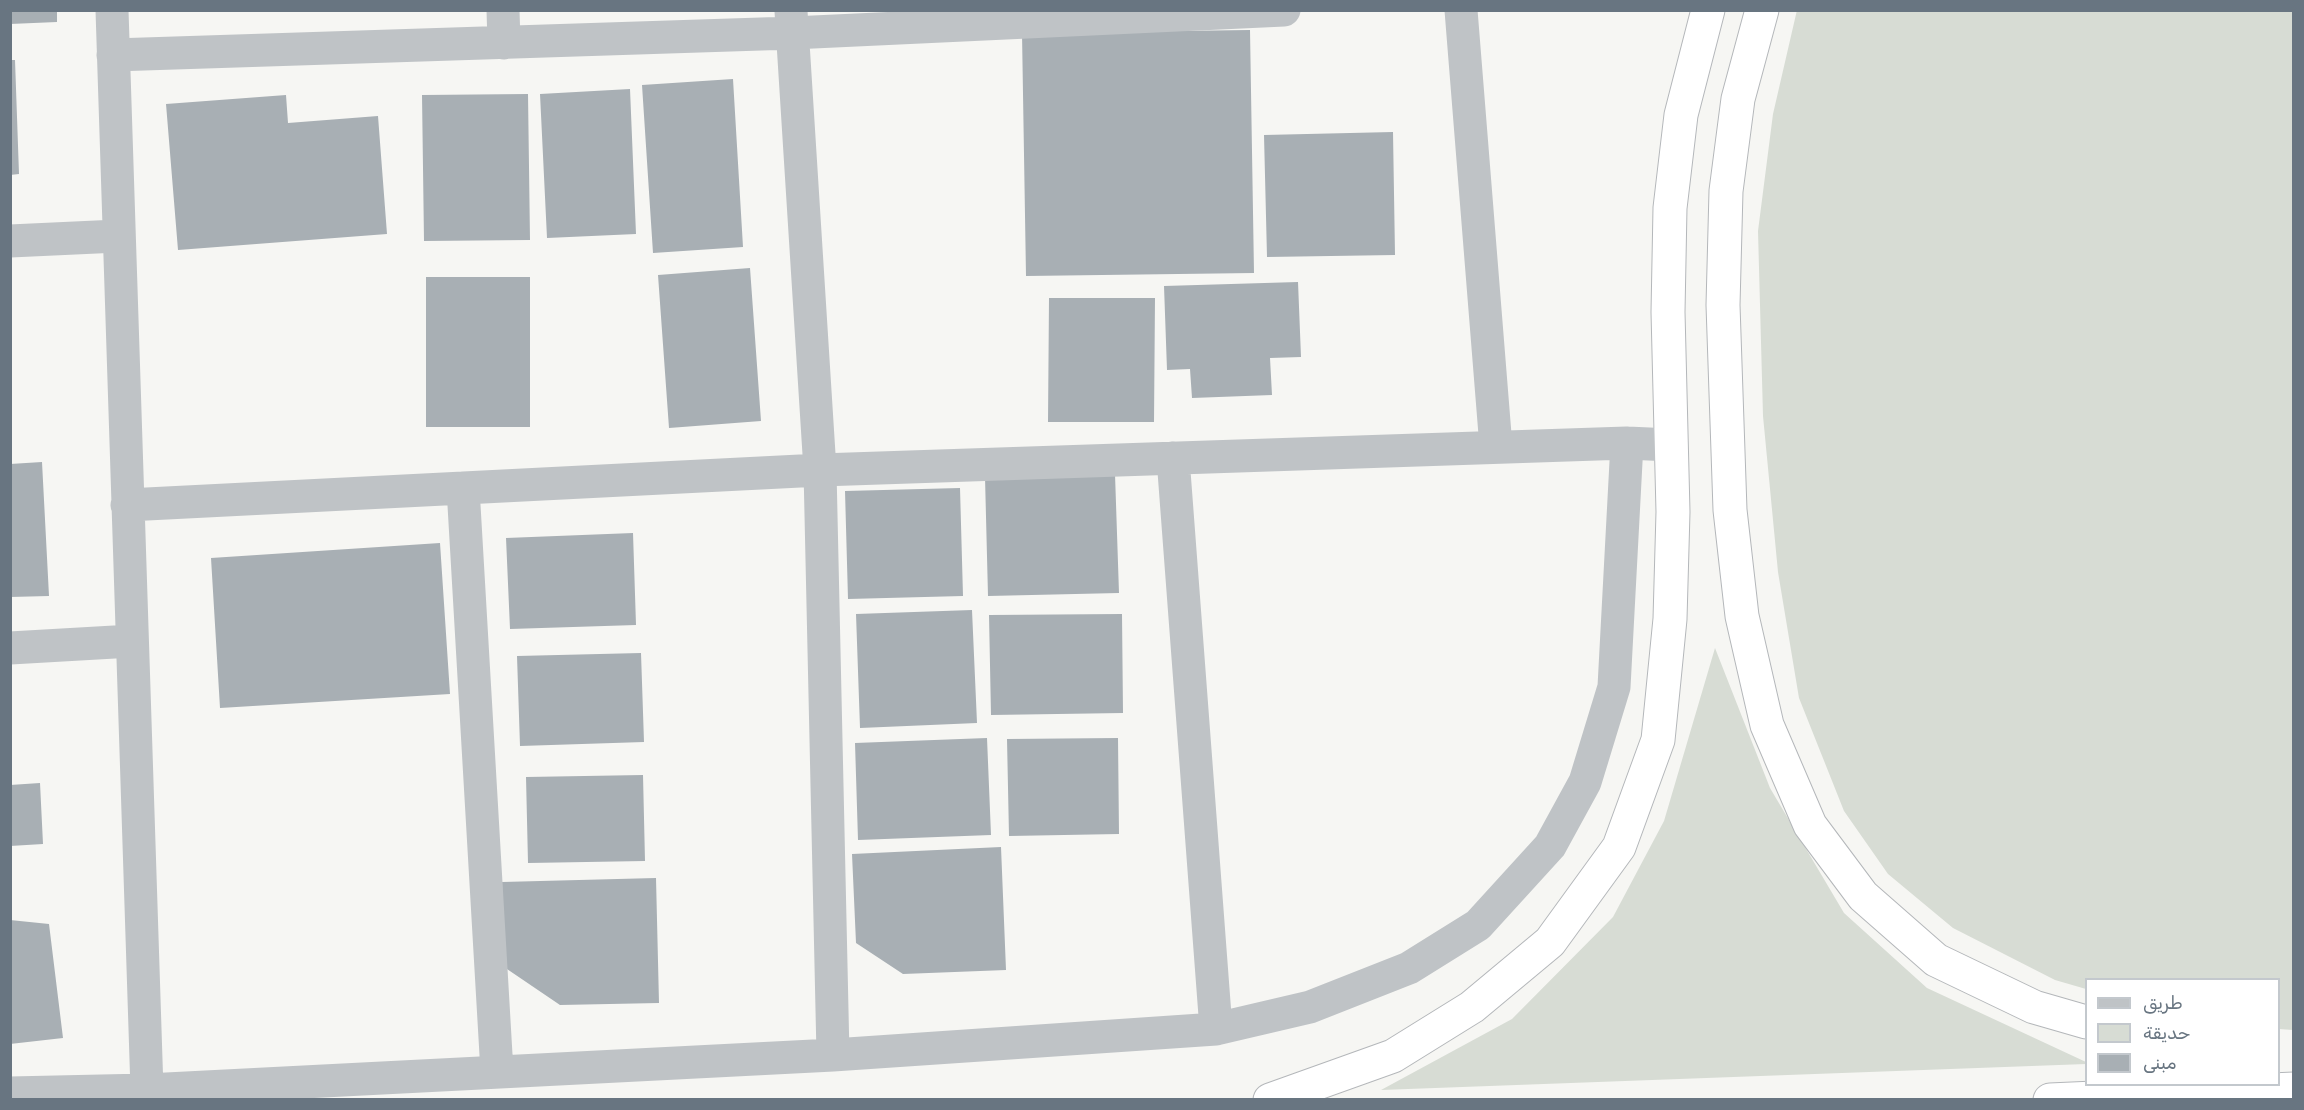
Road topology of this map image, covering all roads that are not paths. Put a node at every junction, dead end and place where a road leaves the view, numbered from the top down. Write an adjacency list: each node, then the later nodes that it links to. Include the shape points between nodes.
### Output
1 (112, 10): 9 (street)
2 (503, 10): 8 (street)
3 (1284, 10): 7 (street)
4 (1461, 10): 14 (street)
5 (1708, 10): 13 (highway, via 1681,115 1670,208)
6 (1762, 10): 21 (highway, via 1738,99 1726,191 1723,305 1730,510 1742,616 1767,725 1810,825 1863,896 1936,960 2034,1007)
7 (792, 22): 8 (street); 16 (street)
8 (504, 43): 9 (street)
9 (113, 56): 10 (street)
10 (118, 236): 11 (street); 18 (street)
11 (10, 241)
12 (1627, 443): 13 (street); 14 (street); 22 (street, via 1614,687 1585,782 1550,846 1478,925 1409,968 1310,1007)
13 (1671, 445): 28 (highway, via 1670,619 1658,740 1619,847 1550,942 1472,1007 1393,1056)
14 (1496, 447): 15 (street)
15 (1173, 458): 16 (street); 22 (street)
16 (820, 470): 17 (street); 23 (street)
17 (463, 488): 18 (street); 24 (street)
18 (128, 505): 19 (street)
19 (132, 641): 20 (street); 26 (street)
20 (10, 648)
21 (2085, 1022)
22 (1216, 1029): 23 (street)
23 (833, 1055): 24 (street)
24 (497, 1072): 26 (street)
25 (2294, 1089): 29 (highway)
26 (147, 1090): 27 (street)
27 (10, 1093)
28 (1270, 1100)
29 (2050, 1100)

